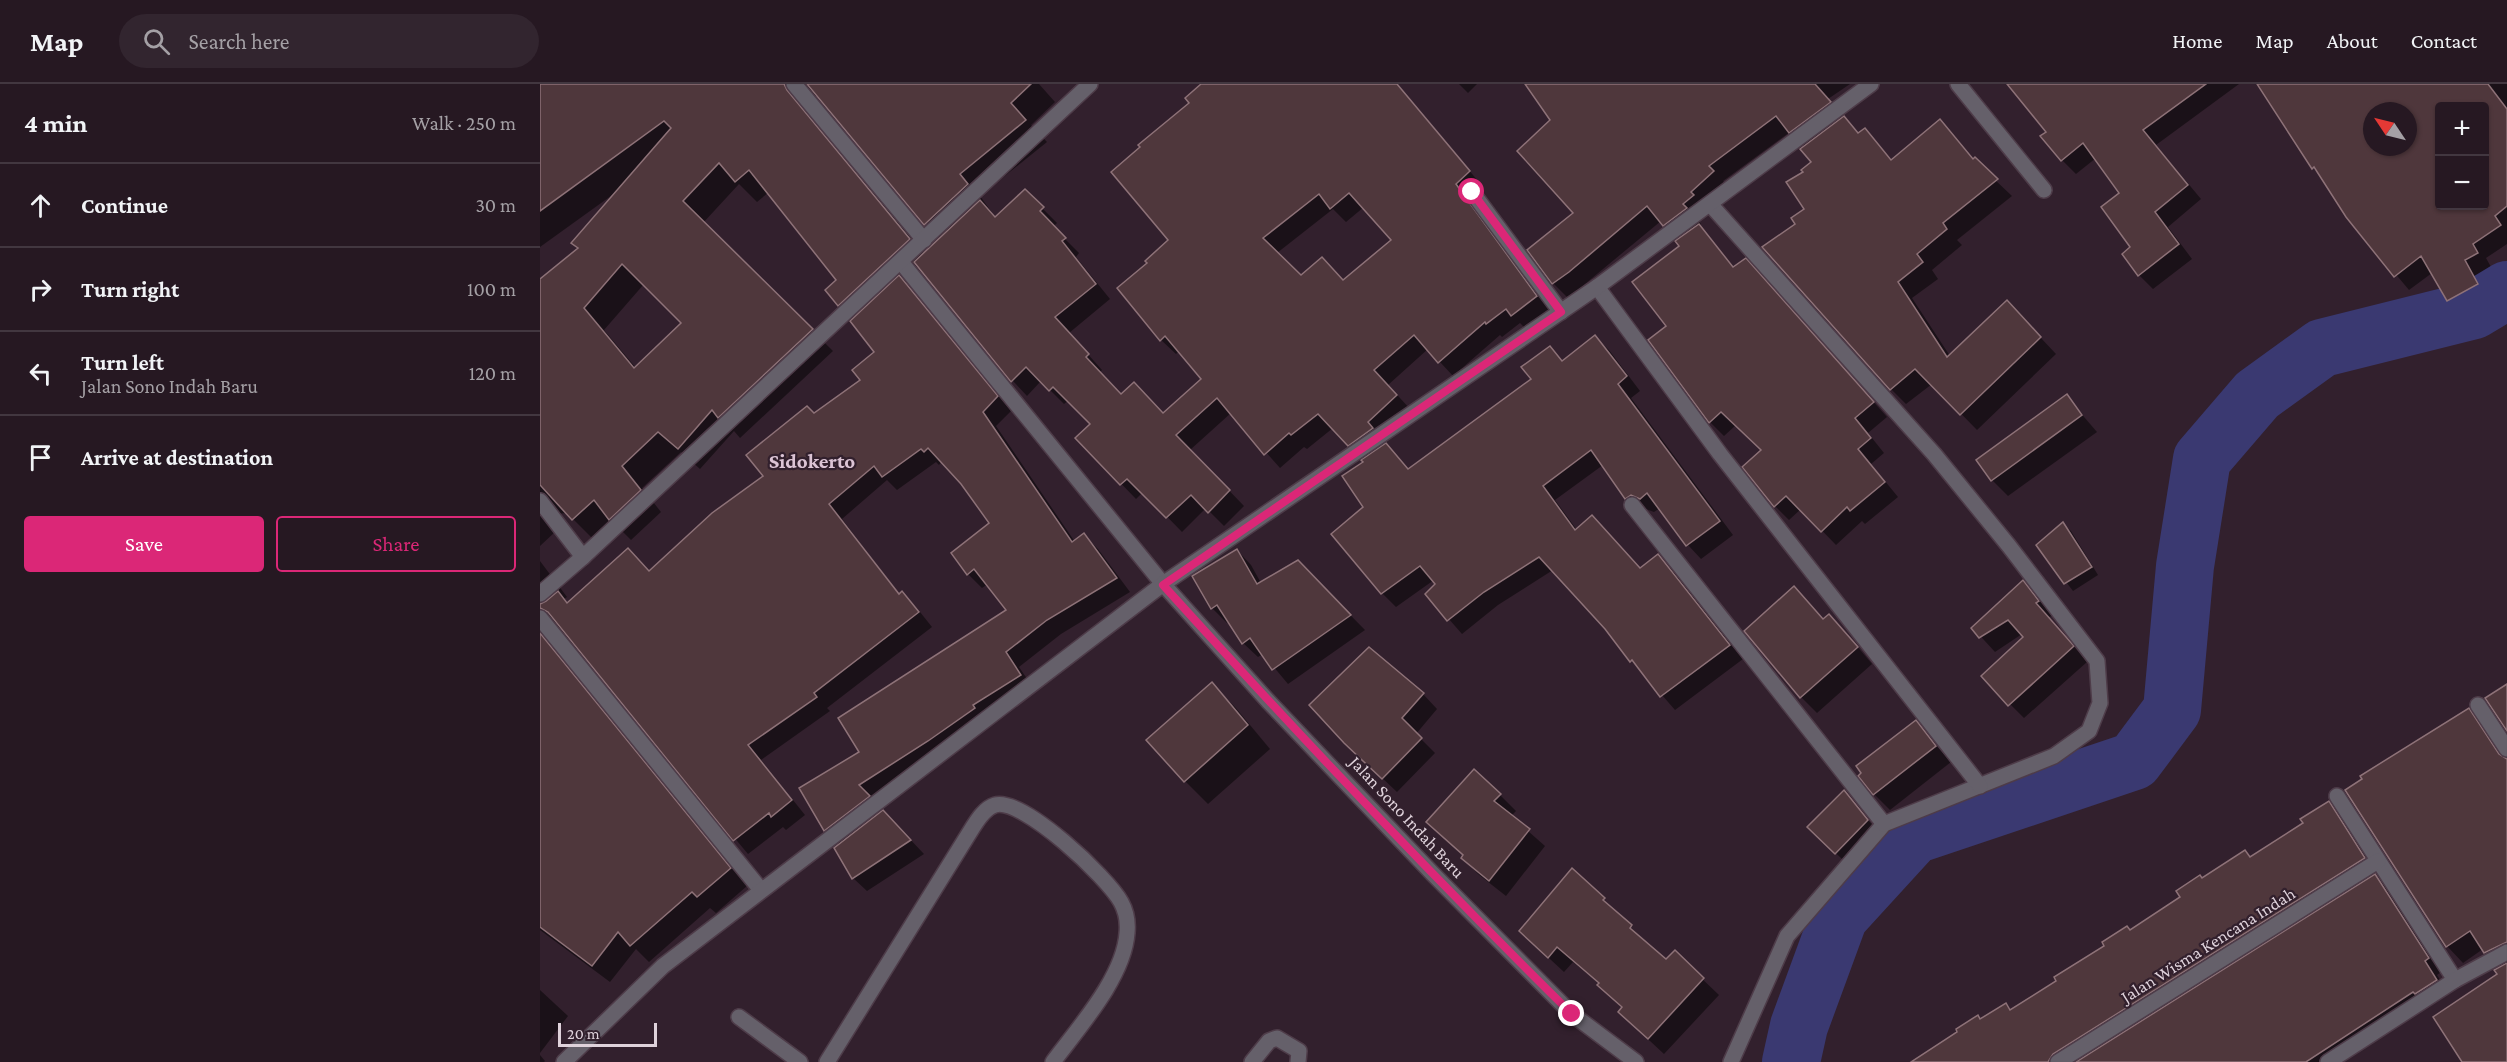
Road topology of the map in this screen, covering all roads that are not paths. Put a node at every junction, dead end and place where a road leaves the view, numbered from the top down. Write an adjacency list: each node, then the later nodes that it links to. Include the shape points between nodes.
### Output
1 (794, 84): 8 (street)
2 (1090, 84): 8 (street)
3 (1871, 84): 7 (street)
4 (1958, 84): 5 (street)
5 (2044, 190)
6 (1472, 192): 11 (street)
7 (1710, 204): 10 (street); 20 (street, via 1934,454 2097,660 2100,703 2089,731 2054,756)
8 (924, 240): 9 (street)
9 (901, 262): 14 (street); 15 (street, Jalan Sono Indah Baru)
10 (1597, 287): 11 (street); 20 (street, via 1720,454)
11 (1561, 312): 15 (street)
12 (540, 501): 14 (street)
13 (1632, 505): 22 (street)
14 (583, 557): 16 (street)
15 (1163, 585): 24 (street); 34 (street, Jalan Sono Indah Baru, via 1511,955 1572,1014)
16 (540, 594)
17 (540, 618): 24 (street)
18 (2478, 705): 19 (street)
19 (2507, 749)
20 (1980, 786): 22 (street)
21 (2337, 796): 23 (street)
22 (1884, 824): 35 (street, via 1787,936)
23 (2378, 861): 26 (street); 36 (street, Jalan Wisma Kencana Indah)
24 (761, 890): 28 (street, via 663,966)
25 (2507, 951): 26 (street)
26 (2455, 980): 37 (street)
27 (739, 1017): 29 (street)
28 (564, 1062)
29 (800, 1062)
30 (827, 1062): 31 (street, via 973,827 996,804 1026,813 1095,870 1122,905 1128,924 1119,964)
31 (1053, 1062)
32 (1252, 1062): 33 (street, via 1269,1041 1277,1038 1299,1051)
33 (1298, 1062)
34 (1636, 1062)
35 (1731, 1062)
36 (2058, 1062)
37 (2328, 1062)

